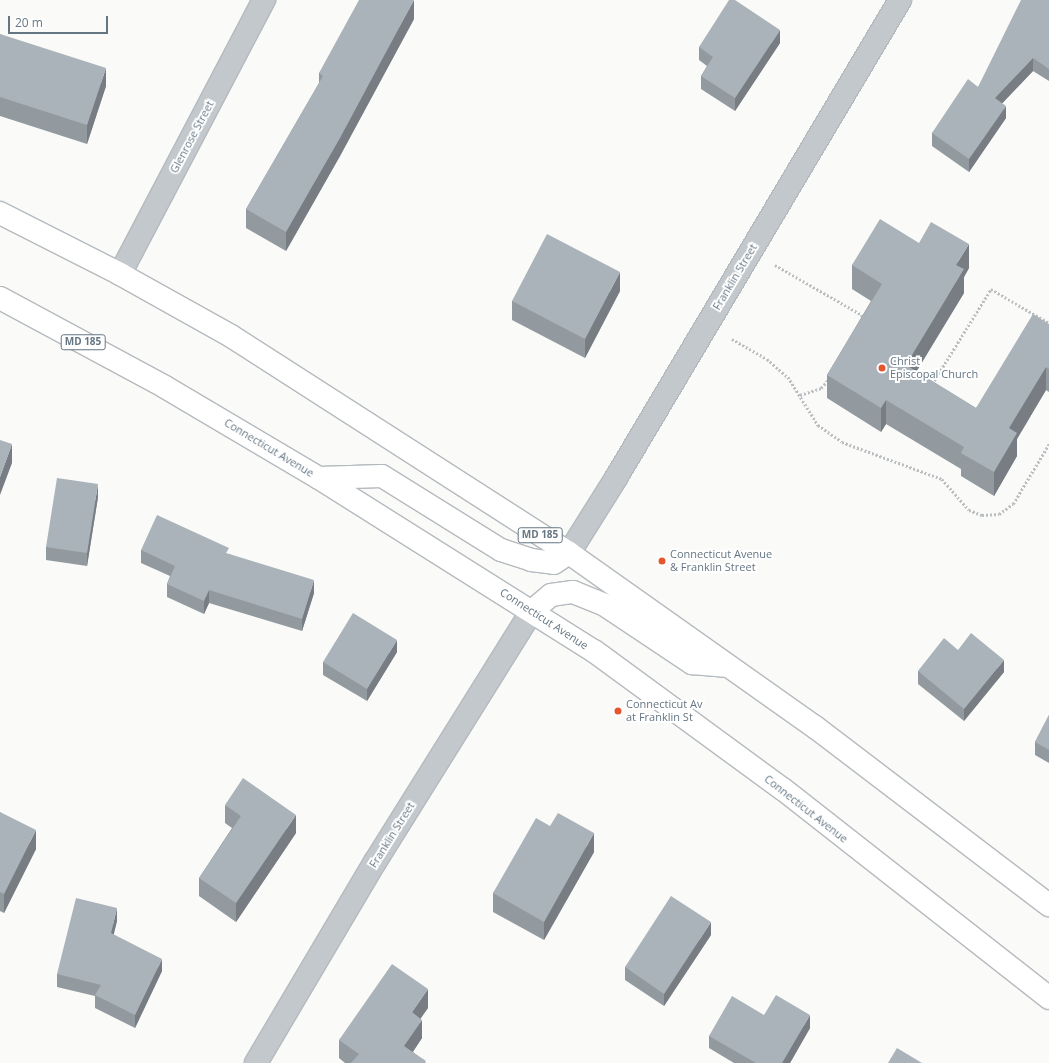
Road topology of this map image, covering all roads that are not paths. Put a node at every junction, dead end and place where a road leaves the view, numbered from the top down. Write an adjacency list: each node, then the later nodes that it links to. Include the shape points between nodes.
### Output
1 (264, 0): 4 (street, Glenrose Street)
2 (900, 0): 7 (street, Franklin Street)
3 (0, 214): 4 (main road, MD 185)
4 (120, 274): 7 (main road, MD 185, via 231,336)
5 (0, 298): 6 (main road, Connecticut Avenue / MD 185, via 165,387)
6 (319, 478): 7 (main road, via 382,476 501,550 530,560 554,563); 8 (main road, Connecticut Avenue / MD 185)
7 (569, 553): 9 (main road, MD 185)
8 (532, 611): 9 (main road, via 551,595 574,592 605,605 692,663); 11 (main road, Connecticut Avenue / MD 185, via 594,651 784,790); 12 (street, Franklin Street, via 375,862)
9 (728, 666): 10 (main road, MD 185, via 815,727)
10 (1049, 905)
11 (1049, 998)
12 (256, 1063)

